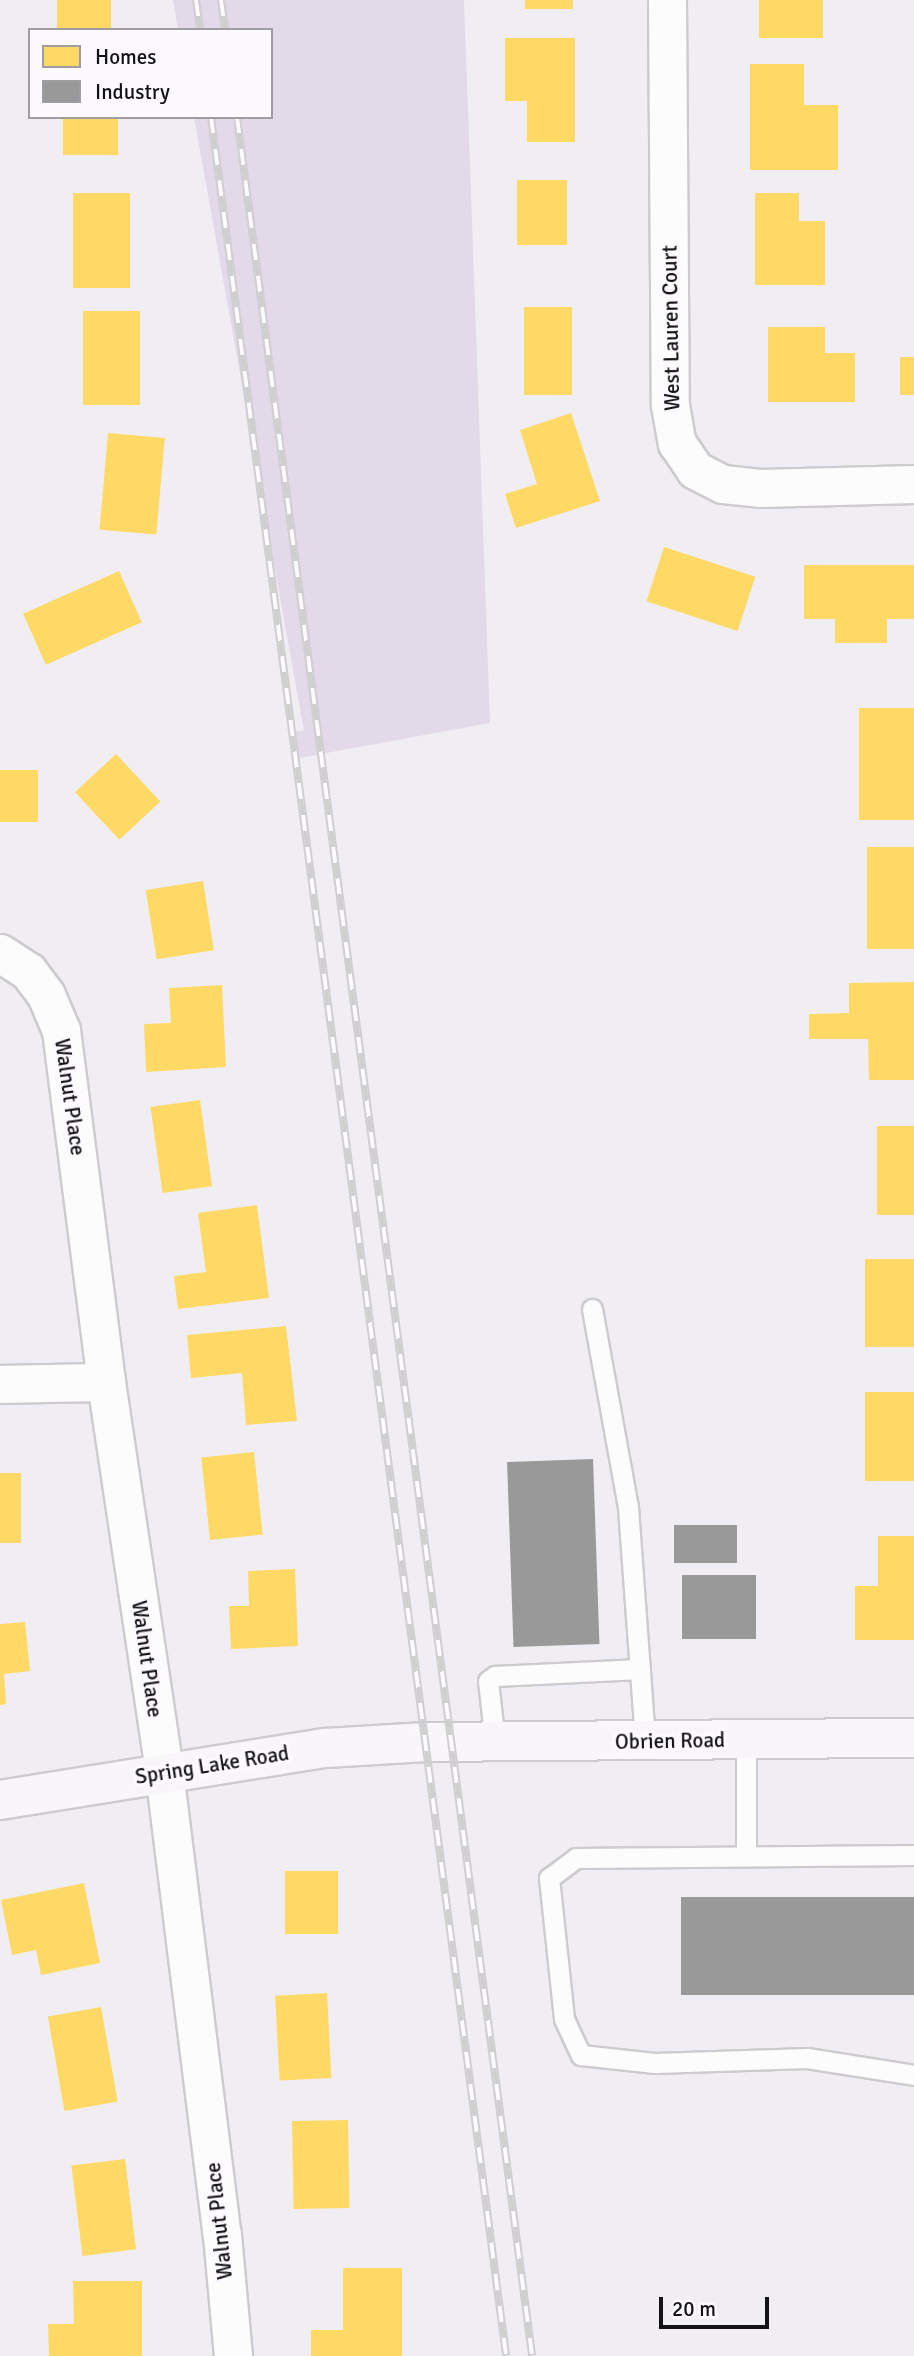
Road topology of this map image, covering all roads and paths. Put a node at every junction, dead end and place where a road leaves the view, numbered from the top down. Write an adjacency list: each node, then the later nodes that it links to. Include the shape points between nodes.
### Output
1 (667, 0): 2 (street, West Lauren Court, via 670,405 677,443 695,470 723,484 760,488)
2 (914, 484)
3 (14, 962): 5 (street, Walnut Place, via 46,995 61,1030)
4 (592, 1309): 7 (lane, via 628,1508)
5 (106, 1382): 6 (street); 13 (street, Walnut Place)
6 (0, 1384)
7 (640, 1669): 10 (lane); 12 (lane, via 495,1676 488,1681)
8 (914, 1738): 9 (street, Obrien Road)
9 (746, 1740): 10 (street, Obrien Road); 15 (lane)
10 (645, 1741): 12 (street, Obrien Road)
11 (426, 1742): 12 (street, Obrien Road); 13 (street, Spring Lake Road, via 327,1748)
12 (495, 1743)
13 (164, 1773): 14 (street, Spring Lake Road); 18 (street, Walnut Place)
14 (0, 1800)
15 (746, 1855): 16 (lane); 17 (lane, via 576,1858 549,1878 564,2019 581,2054 655,2063 807,2058)
16 (914, 1855)
17 (914, 2075)
18 (233, 2356)

